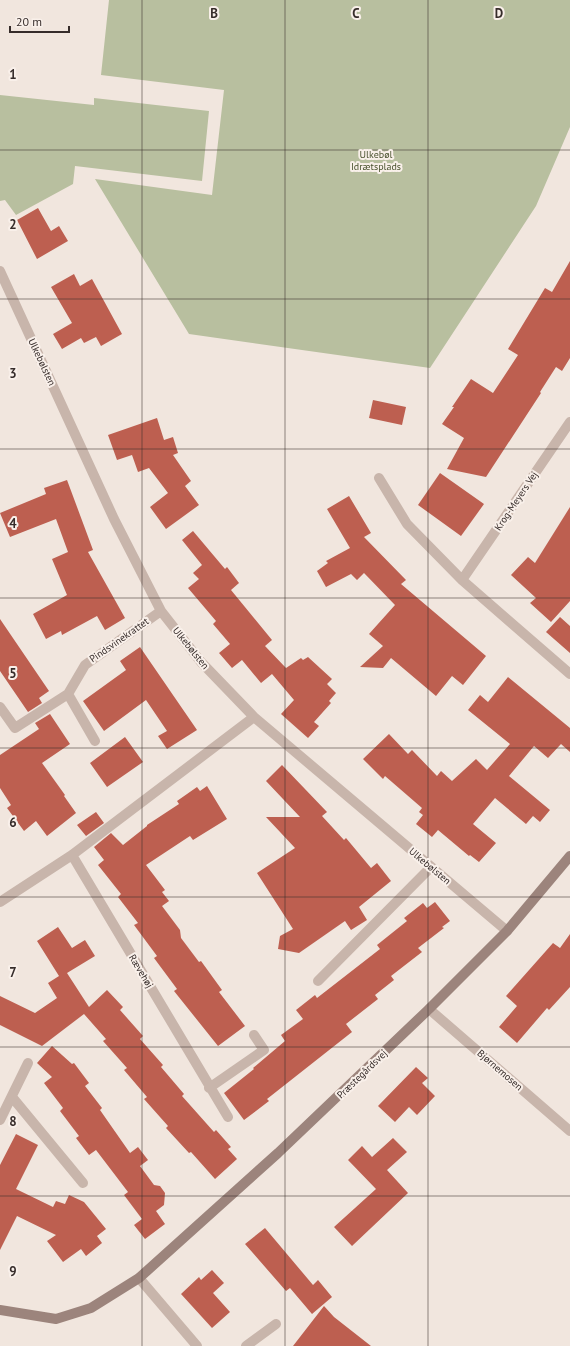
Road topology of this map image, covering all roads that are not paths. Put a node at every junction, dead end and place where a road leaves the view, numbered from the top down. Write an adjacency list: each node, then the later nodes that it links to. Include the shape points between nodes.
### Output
1 (0, 271): 5 (street, Ulkebølsten, via 114,519)
2 (570, 422): 4 (street, Krog-Meyers Vej)
3 (379, 478): 4 (street, via 407,524)
4 (462, 580): 6 (street)
5 (161, 610): 7 (street, Pindsvinekrattet, via 84,665); 9 (street, Ulkebølsten, via 200,662)
6 (570, 674)
7 (68, 694): 8 (street, Pindsvinekrattet, via 15,728); 10 (street)
8 (0, 707)
9 (254, 717): 11 (street); 13 (street, Ulkebølsten)
10 (95, 741)
11 (72, 855): 14 (street); 20 (street, Rævehøj)
12 (570, 856): 15 (street, Præstegårdsvej)
13 (431, 867): 15 (street, Ulkebølsten); 16 (street)
14 (0, 902)
15 (506, 931): 17 (street, Præstegårdsvej)
16 (318, 981)
17 (429, 1009): 24 (street, Bjørnemosen); 26 (street, Præstegårdsvej, via 278,1153)
18 (254, 1036): 20 (street, via 264,1050)
19 (28, 1063): 21 (street)
20 (209, 1088): 22 (street, Rævehøj)
21 (12, 1096): 23 (street); 25 (street)
22 (228, 1117)
23 (0, 1120)
24 (570, 1131)
25 (83, 1183)
26 (139, 1278): 27 (street, Præstegårdsvej, via 91,1308 56,1319); 29 (street)
27 (0, 1310)
28 (276, 1324): 30 (street)
29 (197, 1346)
30 (246, 1346)

